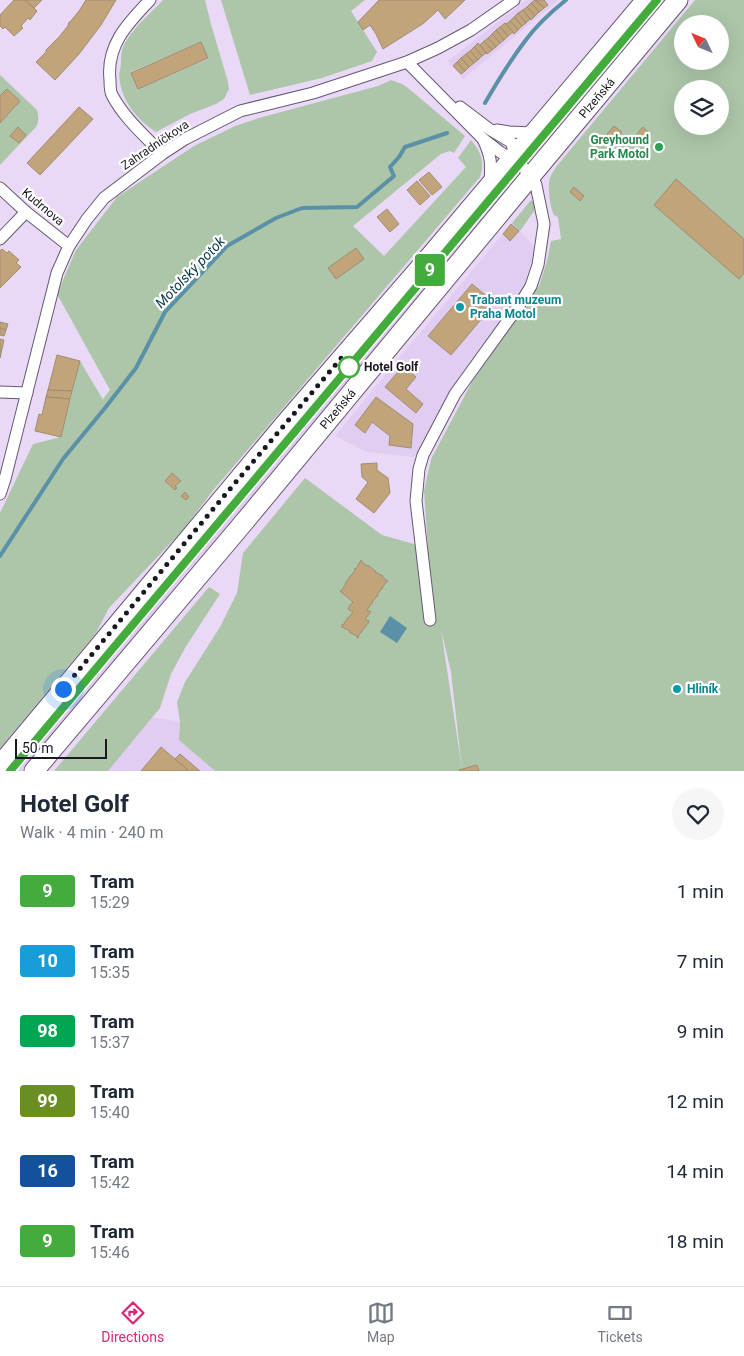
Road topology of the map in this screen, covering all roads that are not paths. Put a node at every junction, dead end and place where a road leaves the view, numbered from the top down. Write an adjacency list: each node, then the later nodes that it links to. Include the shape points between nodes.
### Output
1 (150, 0): 8 (street, via 116,40 109,73 111,93 130,120)
2 (514, 0): 5 (street, Zahradníčkova, via 471,30)
3 (646, 0): 6 (main road, Plzeňská)
4 (678, 0): 9 (main road, Plzeňská)
5 (407, 62): 7 (street); 8 (street, Zahradníčkova, via 313,93 240,111)
6 (533, 133): 7 (street); 9 (main road, Plzeňská)
7 (486, 134): 9 (street, via 511,142); 10 (street, via 491,163)
8 (162, 154): 14 (street, Zahradníčkova, via 104,198)
9 (519, 163): 10 (main road, Plzeňská); 18 (street, via 536,185 544,224 538,265 520,304 455,394 419,469 416,501); 20 (main road, Plzeňská, via 245,521)
10 (490, 184): 19 (main road, Plzeňská, via 275,435)
11 (0, 188): 12 (street, Kudrnova)
12 (26, 212): 13 (street); 14 (street, Kudrnova)
13 (0, 239)
14 (68, 246): 16 (street, Zahradníčkova, via 57,273)
15 (0, 392): 16 (street)
16 (27, 393): 17 (street, Zahradníčkova)
17 (0, 494)
18 (430, 620)
19 (0, 765)
20 (34, 771)

